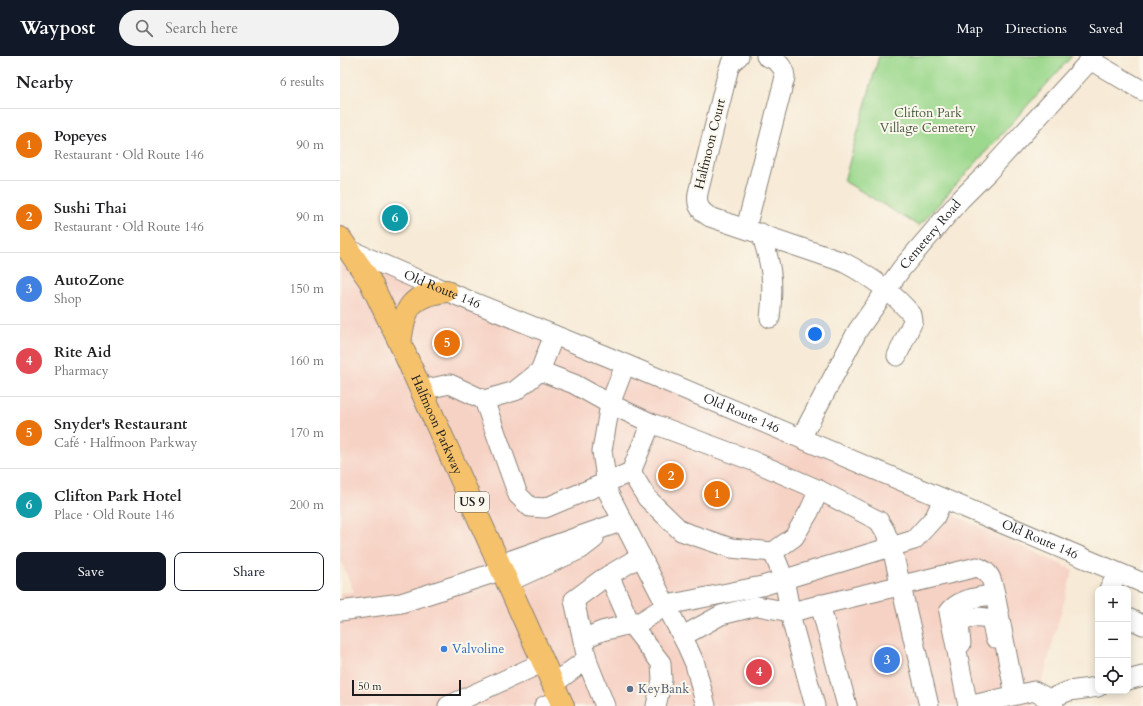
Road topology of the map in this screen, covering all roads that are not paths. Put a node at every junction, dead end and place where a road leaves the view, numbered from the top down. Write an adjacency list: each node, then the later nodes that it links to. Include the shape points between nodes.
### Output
1 (739, 56): 5 (street, Halfmoon Court, via 731,63 728,71 697,199 702,212)
2 (766, 56): 5 (street, via 778,62 786,77)
3 (1092, 58): 4 (street); 7 (street, Cemetery Road, via 960,200)
4 (1143, 91)
5 (754, 230): 7 (street, Halfmoon Court, via 843,262); 9 (street, via 772,270)
6 (342, 243): 8 (street, Old Route 146); 11 (main road, Halfmoon Parkway / US 9, via 370,281)
7 (885, 289): 12 (street, Halfmoon Court, via 912,316 913,321); 19 (street, Cemetery Road, via 858,330)
8 (446, 291): 10 (street, Old Route 146); 11 (main road, via 426,294 412,304 403,320)
9 (770, 318)
10 (554, 335): 13 (street, Old Route 146); 14 (street)
11 (400, 343): 15 (main road, Halfmoon Parkway / US 9)
12 (897, 356)
13 (626, 365): 17 (street); 19 (street, Old Route 146)
14 (540, 371): 16 (street, via 515,391); 17 (street, via 574,384)
15 (421, 390): 16 (street, via 450,384); 28 (main road, Halfmoon Parkway / US 9)
16 (484, 400): 21 (street, via 518,495 530,507 544,508)
17 (610, 404): 18 (street); 21 (street, via 602,451)
18 (651, 423): 20 (street); 22 (street, via 753,461)
19 (801, 438): 23 (street, Old Route 146)
20 (631, 472): 21 (street); 26 (street, via 647,498 681,531 731,548)
21 (607, 483): 24 (street, via 608,492)
22 (819, 490): 25 (street, via 879,521); 26 (street, via 794,537)
23 (943, 499): 25 (street, via 935,517 914,540); 29 (street, Old Route 146)
24 (623, 521): 27 (street); 28 (street)
25 (892, 548): 31 (street); 33 (street)
26 (773, 552): 31 (street)
27 (641, 556): 30 (street); 37 (street)
28 (504, 572): 39 (street, via 401,603); 47 (main road, Halfmoon Parkway / US 9)
29 (1118, 573): 32 (street, Old Route 146); 34 (street)
30 (610, 575): 42 (street); 45 (street, via 574,600)
31 (784, 579): 37 (street, via 762,586); 38 (street)
32 (1143, 583)
33 (901, 584): 35 (street, via 977,567 989,572); 36 (street); 62 (street)
34 (1111, 586)
35 (995, 594): 51 (street); 54 (street, via 954,605 949,612)
36 (820, 604): 38 (street); 61 (street)
37 (667, 605): 42 (street, via 642,621); 44 (street)
38 (783, 610): 40 (street, via 748,617); 40 (street, via 757,606); 60 (street)
39 (342, 616)
40 (714, 619): 44 (street)
41 (1131, 619): 43 (street)
42 (630, 624): 45 (street); 58 (street, via 661,663 662,680)
43 (1143, 625)
44 (683, 636): 59 (street, via 695,664)
45 (583, 639): 46 (street)
46 (587, 659): 52 (street); 57 (street)
47 (544, 662): 52 (main road, Halfmoon Parkway / US 9); 53 (street)
48 (1143, 676): 49 (street)
49 (1131, 679)
50 (1095, 687): 55 (street, via 1069,691)
51 (1014, 690): 54 (street); 54 (street, via 1004,676 990,619 983,616 972,617 959,625 970,687); 55 (street, via 1034,692)
52 (555, 699)
53 (476, 700): 56 (street)
54 (967, 702)
55 (1051, 703)
56 (448, 706)
57 (605, 706)
58 (656, 706)
59 (706, 706)
60 (815, 706)
61 (847, 706)
62 (929, 706)

